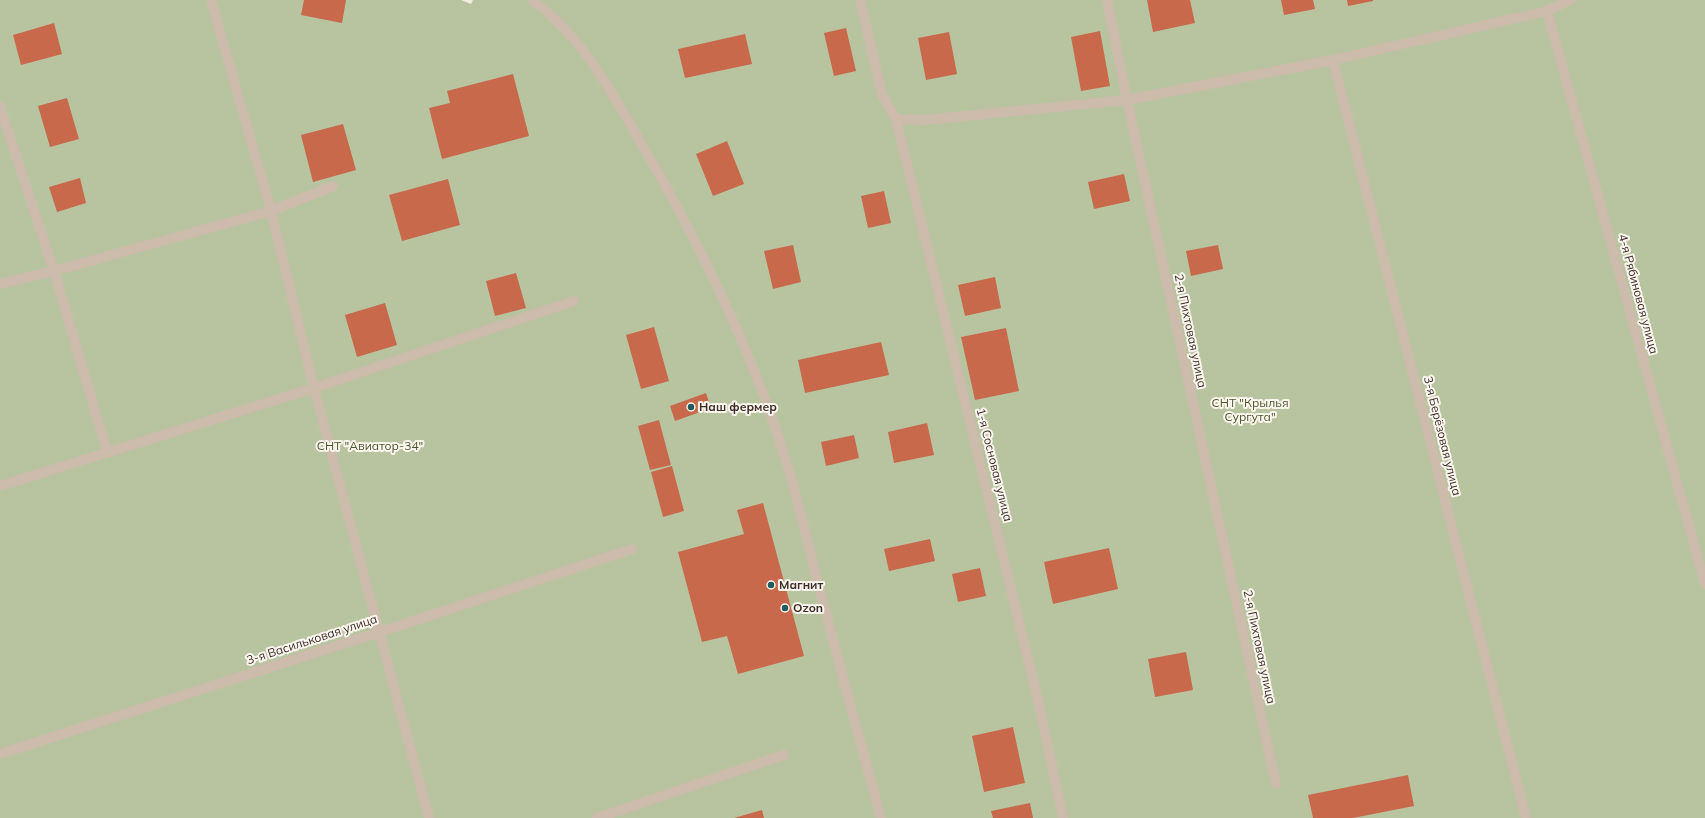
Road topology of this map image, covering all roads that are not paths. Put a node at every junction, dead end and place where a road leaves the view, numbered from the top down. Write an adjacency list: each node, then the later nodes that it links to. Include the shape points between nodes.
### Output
1 (211, 0): 12 (street)
2 (532, 0): 27 (street, via 570,35 599,70 670,191 721,292 766,400 795,493)
3 (860, 0): 10 (street, 1-я Сосновая улица, via 882,94)
4 (1108, 0): 8 (street, 2-я Пихтовая улица)
5 (1570, 0): 6 (street)
6 (1547, 11): 7 (street); 20 (street, 4-я Рябиновая улица)
7 (1333, 60): 8 (street); 29 (street, 3-я Берёзовая улица)
8 (1127, 100): 10 (street, via 924,120); 24 (street, 2-я Пихтовая улица)
9 (0, 107): 13 (street)
10 (896, 119): 28 (street, 1-я Сосновая улица, via 1038,700)
11 (333, 186): 12 (street)
12 (271, 211): 13 (street); 16 (street)
13 (54, 272): 14 (street); 17 (street)
14 (0, 284)
15 (574, 301): 16 (street)
16 (314, 388): 17 (street); 21 (street)
17 (107, 452): 18 (street)
18 (0, 486)
19 (632, 549): 21 (street, 3-я Васильковая улица)
20 (1705, 584)
21 (380, 632): 22 (street, 3-я Васильковая улица); 25 (street)
22 (0, 754)
23 (784, 755): 26 (street)
24 (1276, 784)
25 (429, 818)
26 (597, 818)
27 (881, 818)
28 (1063, 818)
29 (1526, 818)

